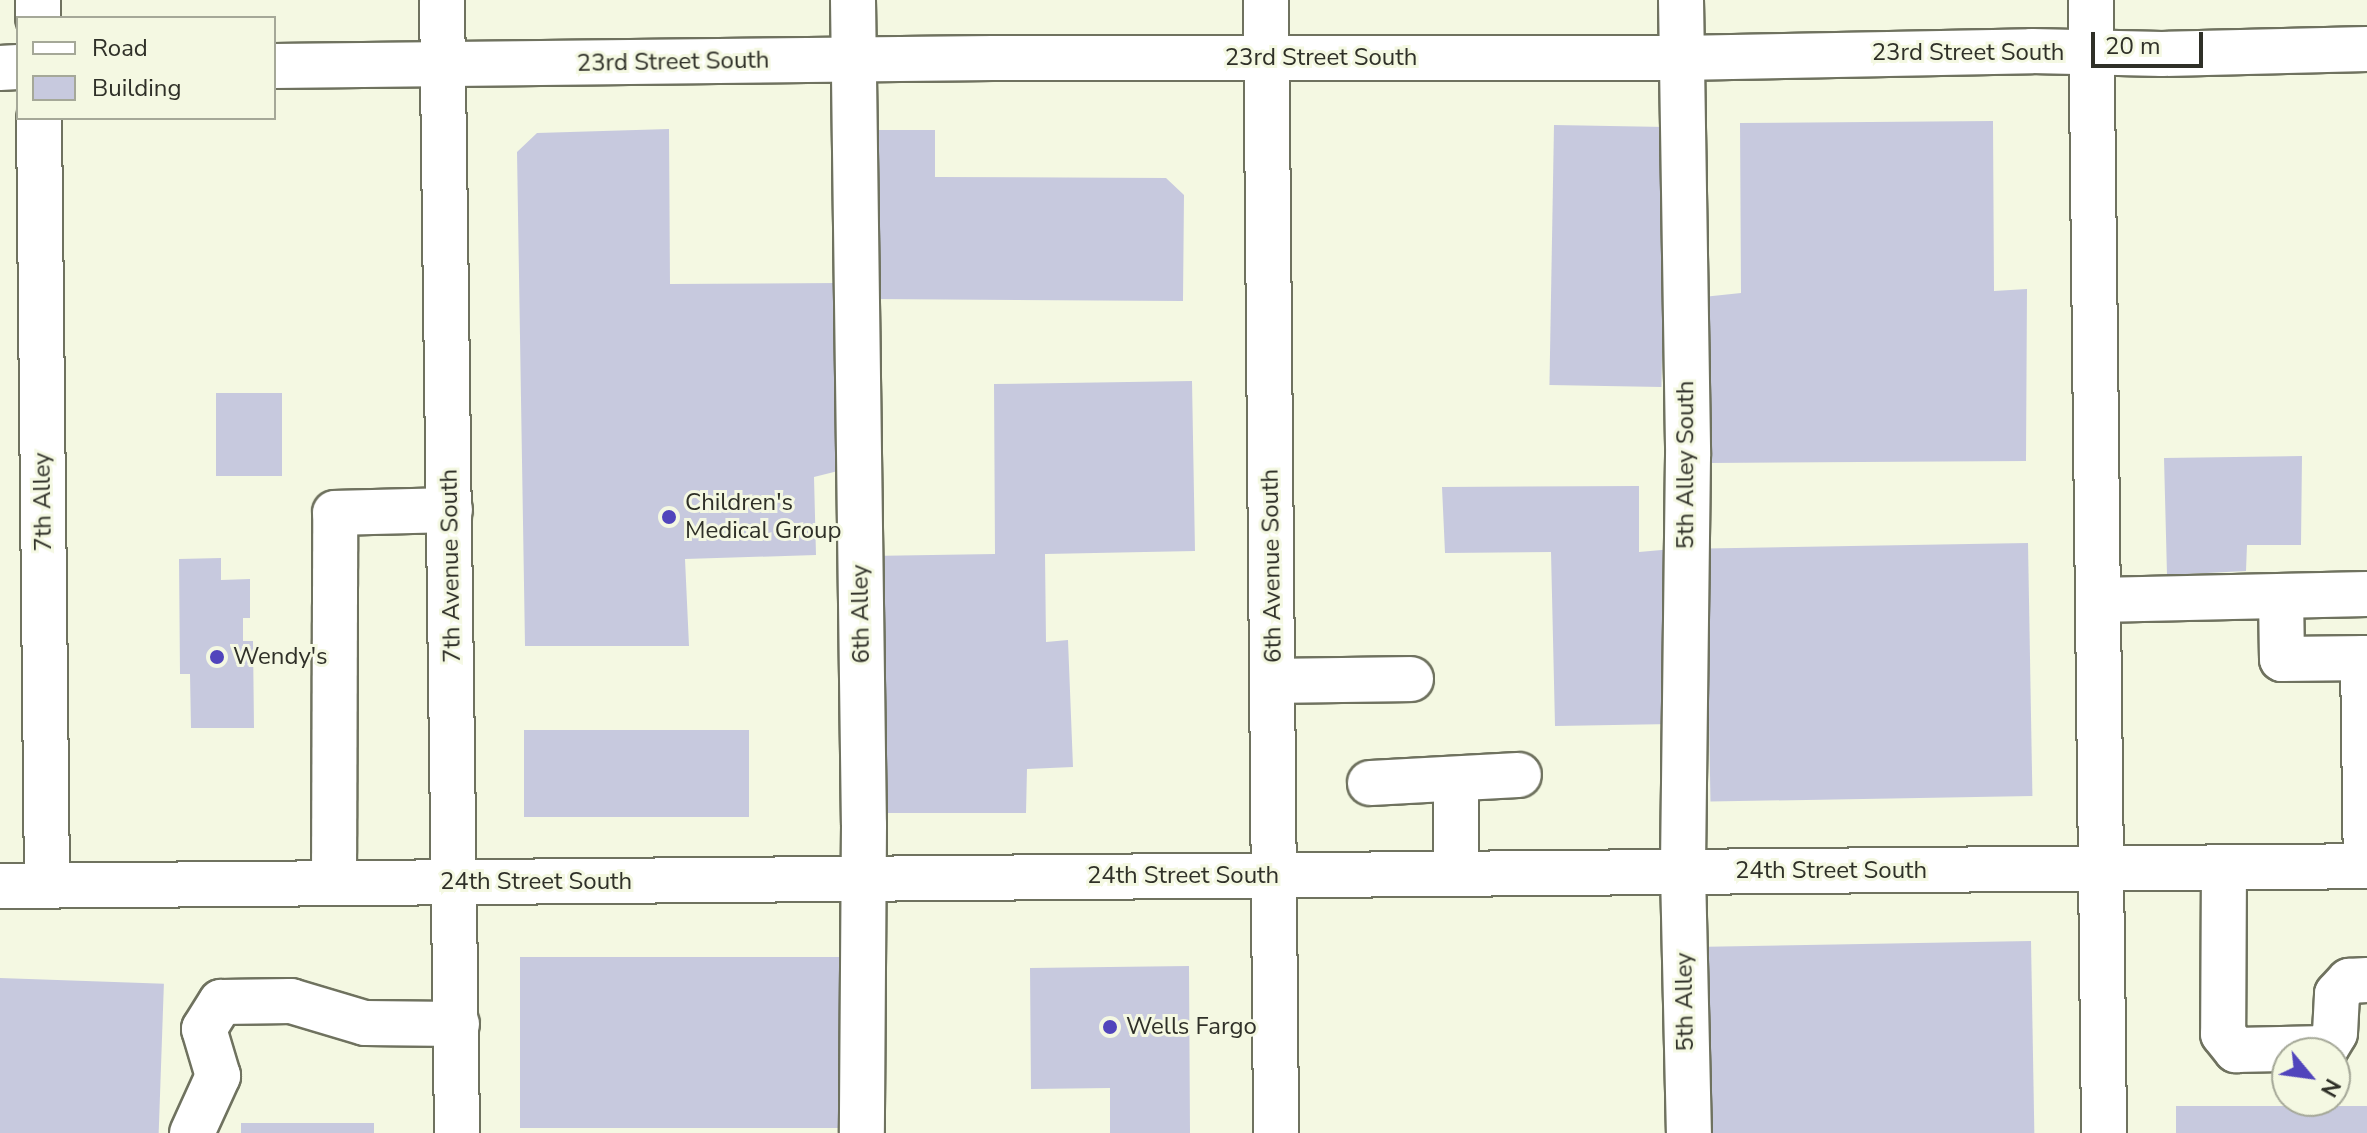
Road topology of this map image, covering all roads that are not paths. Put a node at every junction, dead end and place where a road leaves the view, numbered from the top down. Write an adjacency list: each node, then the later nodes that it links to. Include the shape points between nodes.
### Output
1 (442, 0): 11 (street, 7th Avenue South)
2 (853, 0): 10 (street, 6th Alley)
3 (1266, 0): 9 (street, 6th Avenue South)
4 (1681, 0): 8 (street, 5th Alley South)
5 (2091, 0): 7 (street)
6 (2367, 49): 7 (street, 23rd Street South)
7 (2092, 53): 8 (street, 23rd Street South); 17 (street)
8 (1680, 58): 9 (street, 23rd Street South); 27 (street, 5th Alley South, via 1688,456)
9 (1267, 59): 10 (street, 23rd Street South); 20 (street, 6th Avenue South)
10 (853, 60): 11 (street, 23rd Street South); 30 (street, 6th Alley)
11 (443, 65): 12 (street, 23rd Street South); 14 (street, 7th Avenue South)
12 (276, 66)
13 (39, 120): 34 (street, 7th Alley)
14 (450, 510): 31 (street, via 335,513); 32 (street, 7th Avenue South)
15 (2367, 594): 16 (street)
16 (2281, 596): 17 (street); 18 (street, via 2282,659)
17 (2098, 600): 26 (street)
18 (2365, 658): 24 (street)
19 (1411, 679): 20 (street)
20 (1273, 681): 29 (street, 6th Avenue South)
21 (1519, 775): 22 (street)
22 (1456, 779): 23 (street); 28 (street)
23 (1370, 783)
24 (2367, 866): 25 (street, 24th Street South)
25 (2224, 867): 26 (street, 24th Street South); 35 (street, via 2223,1034 2236,1050 2326,1048 2335,1033 2337,994 2349,981)
26 (2101, 869): 27 (street, 24th Street South); 42 (street)
27 (1683, 872): 28 (street, 24th Street South); 41 (street, 5th Alley)
28 (1456, 874): 29 (street, 24th Street South)
29 (1275, 875): 30 (street, 24th Street South); 40 (street, 6th Avenue South)
30 (865, 879): 32 (street, 24th Street South); 39 (street, 6th Alley)
31 (334, 883): 32 (street, 24th Street South); 34 (street, 24th Street South)
32 (456, 883): 36 (street, 7th Avenue South)
33 (0, 886): 34 (street, 24th Street South)
34 (47, 886)
35 (2367, 980)
36 (457, 1024): 37 (street, via 365,1023 291,1001 221,1002 204,1029 218,1076); 38 (street, 7th Avenue South)
37 (192, 1133)
38 (457, 1133)
39 (862, 1133)
40 (1276, 1133)
41 (1689, 1133)
42 (2104, 1133)

